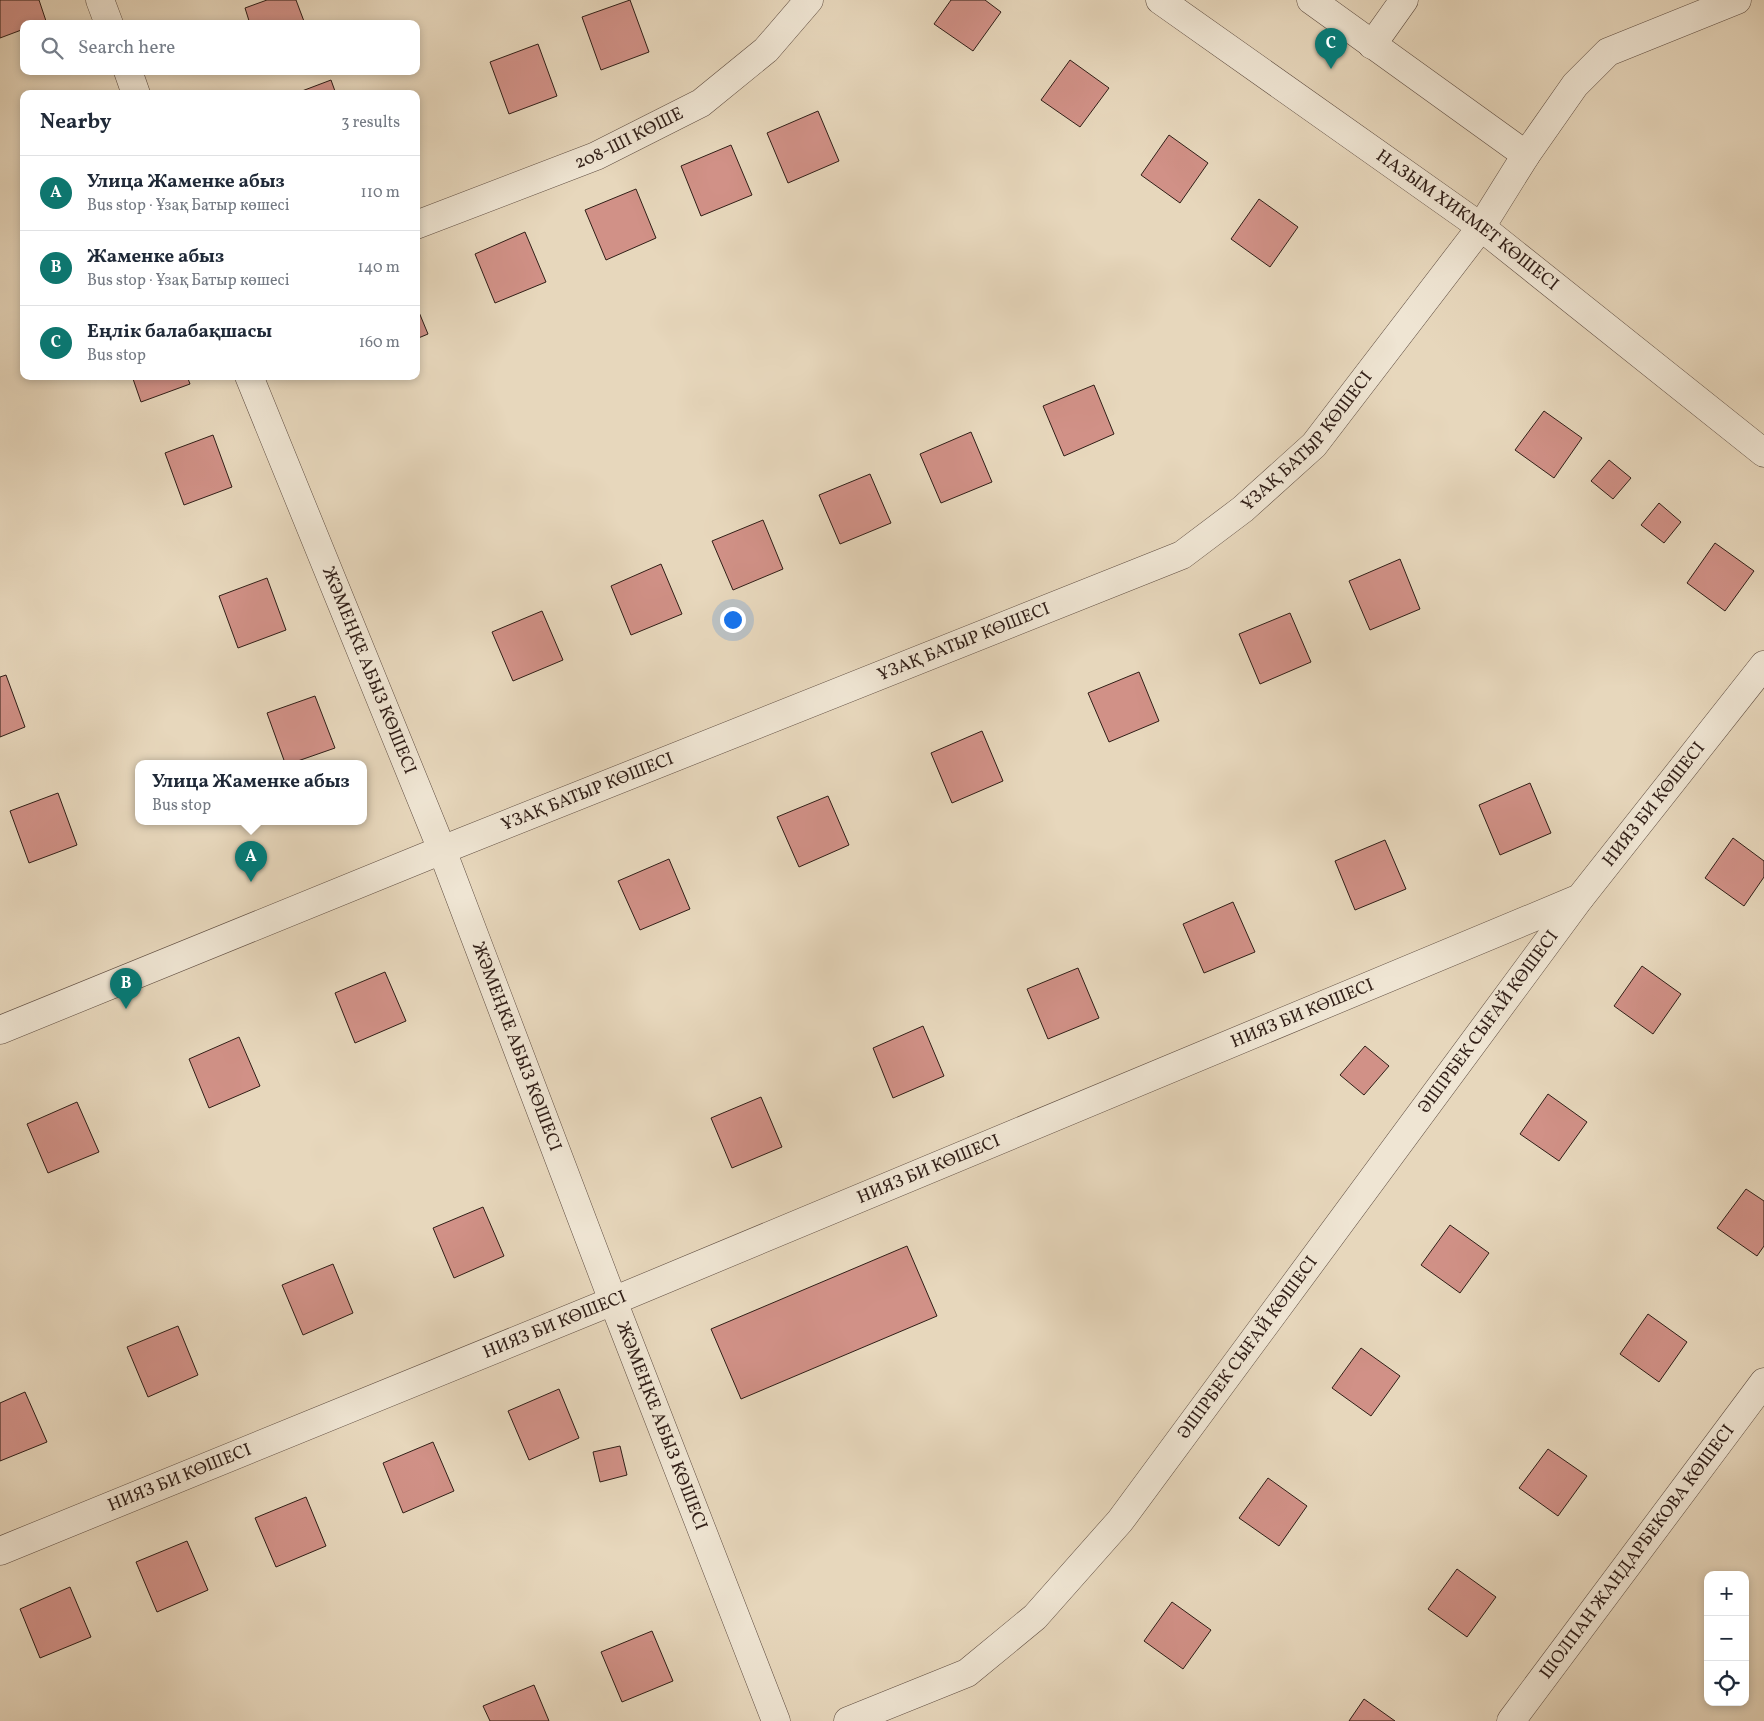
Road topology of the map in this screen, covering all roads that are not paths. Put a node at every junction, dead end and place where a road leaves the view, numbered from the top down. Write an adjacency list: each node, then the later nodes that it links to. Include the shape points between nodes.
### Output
1 (100, 0): 7 (street)
2 (809, 0): 12 (street, 208-ШІ КӨШЕ, via 766,50 702,103 596,156)
3 (1160, 0): 13 (street, НАЗЫМ ХИКМЕТ КӨШЕСІ)
4 (1311, 0): 8 (street)
5 (1404, 0): 8 (street)
6 (1737, 0): 11 (street, ҰЗАҚ БАТЫР КӨШЕСІ, via 1608,52 1575,85)
7 (108, 20)
8 (1372, 45): 11 (street)
9 (129, 75): 10 (street)
10 (135, 90)
11 (1526, 155): 13 (street, ҰЗАҚ БАТЫР КӨШЕСІ)
12 (420, 224)
13 (1481, 227): 15 (street, НАЗЫМ ХИКМЕТ КӨШЕСІ); 17 (street, ҰЗАҚ БАТЫР КӨШЕСІ, via 1314,445 1243,508 1182,555)
14 (250, 380): 17 (street, ЖӘМЕҢКЕ АБЫЗ КӨШЕСІ)
15 (1764, 453)
16 (1764, 665): 18 (street, НИЯЗ БИ КӨШЕСІ)
17 (442, 850): 19 (street, ҰЗАҚ БАТЫР КӨШЕСІ); 20 (street, ЖӘМЕҢКЕ АБЫЗ КӨШЕСІ)
18 (1580, 898): 20 (street, НИЯЗ БИ КӨШЕСІ); 24 (street, ӘШІРБЕК СЫҒАЙ КӨШЕСІ, via 1120,1521 1034,1617 967,1673)
19 (0, 1030)
20 (613, 1301): 22 (street, НИЯЗ БИ КӨШЕСІ); 23 (street, ЖӘМЕҢКЕ АБЫЗ КӨШЕСІ)
21 (1764, 1382): 25 (street, ШОЛПАН ЖАНДАРБЕКОВА КӨШЕСІ)
22 (0, 1551)
23 (776, 1721)
24 (848, 1721)
25 (1511, 1721)

